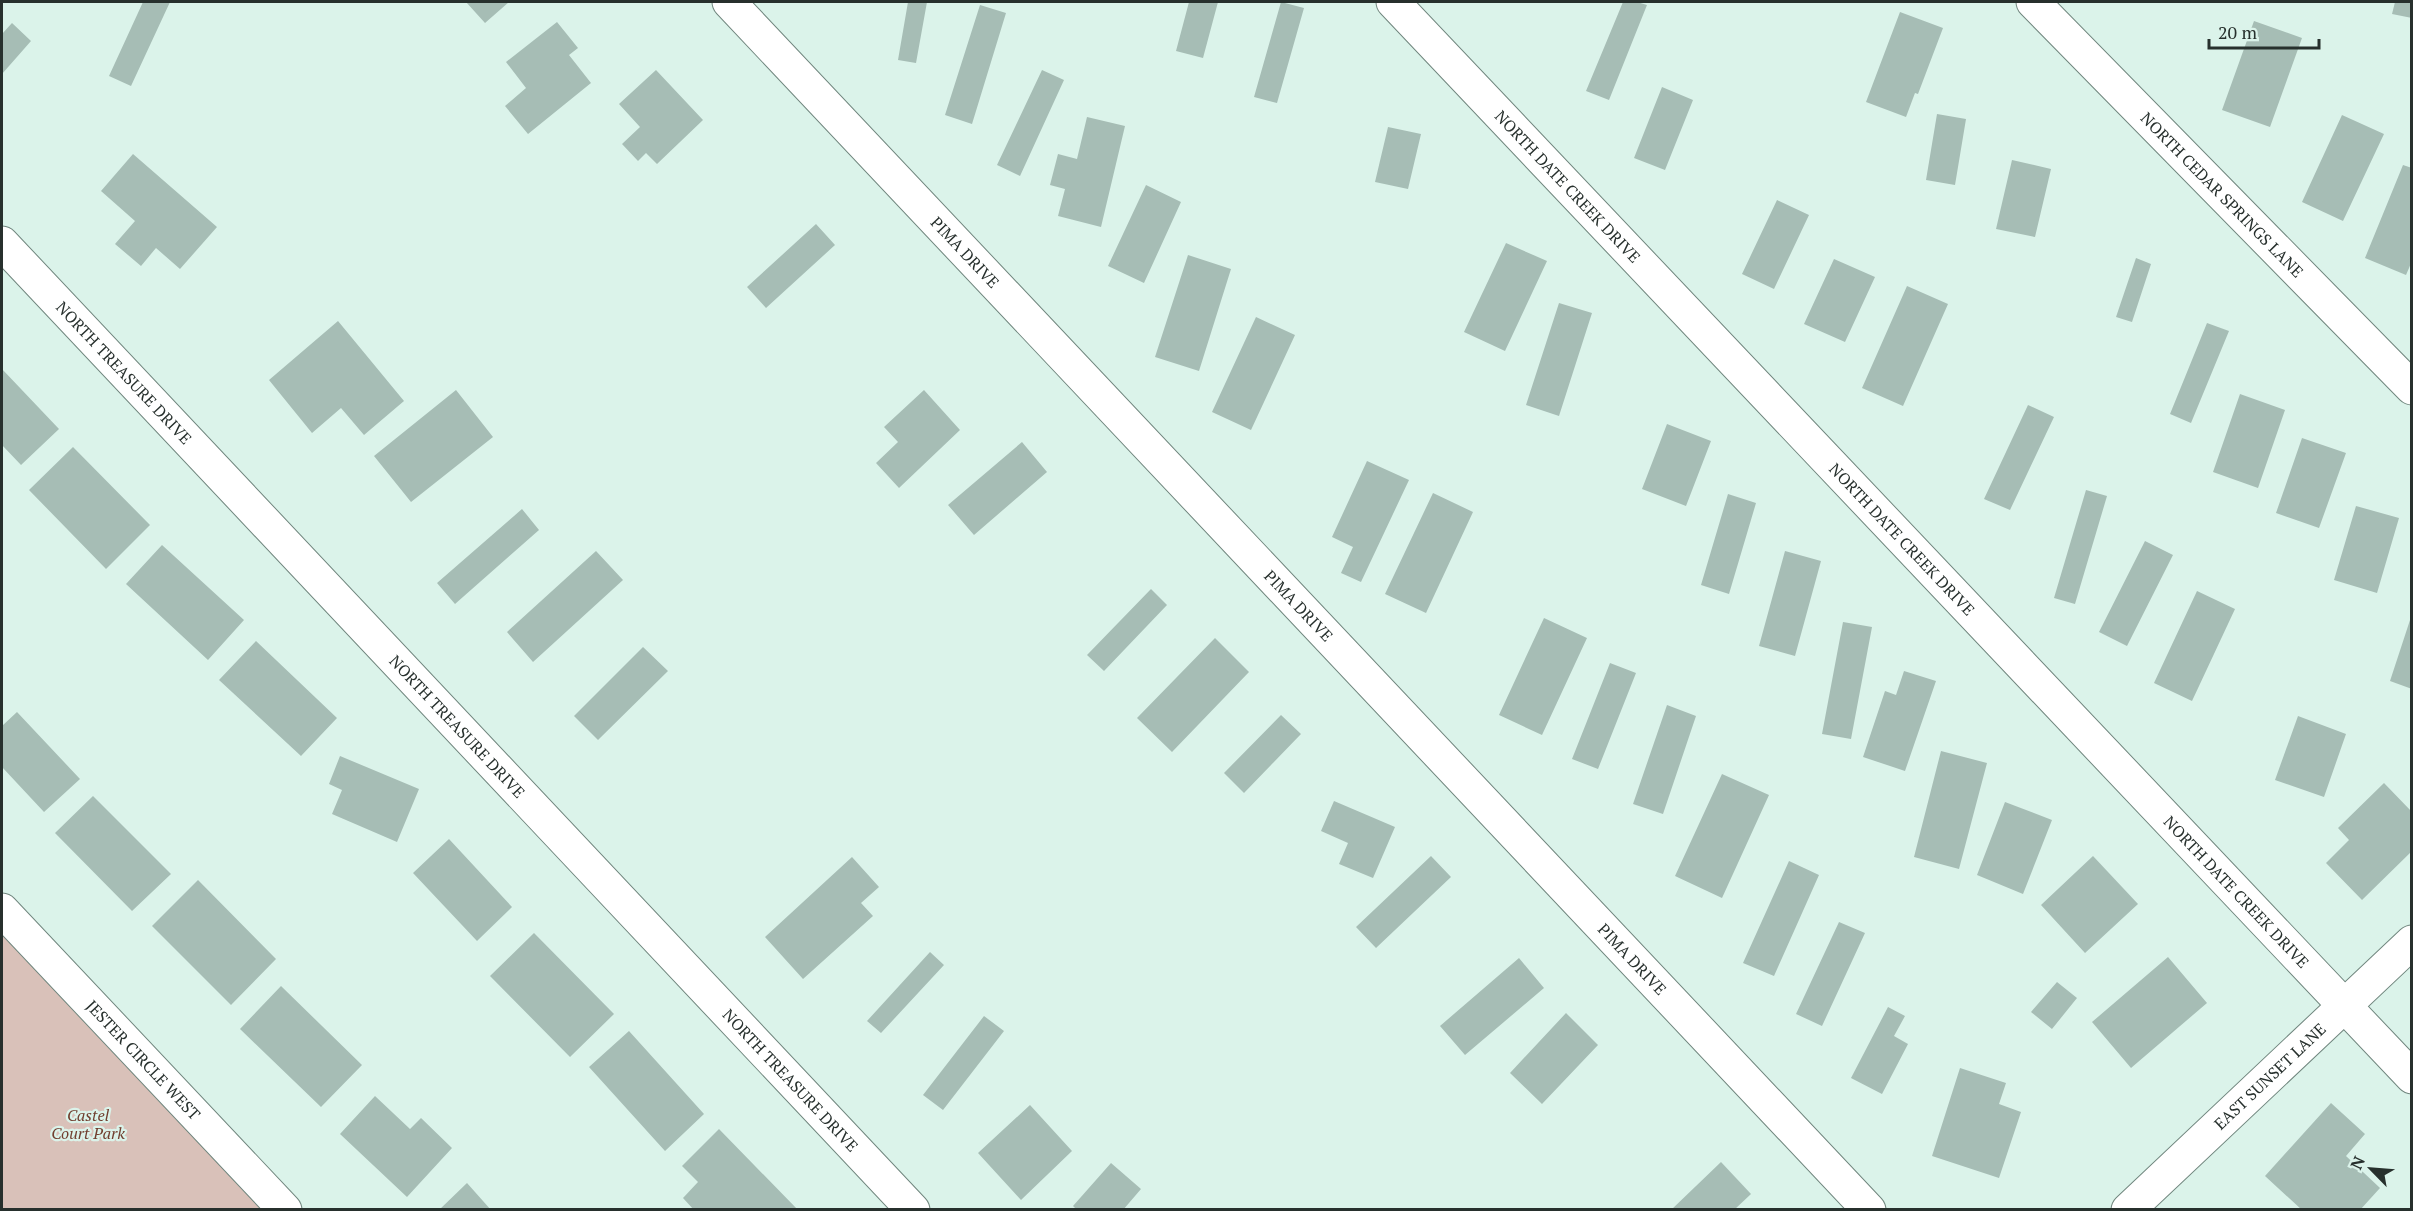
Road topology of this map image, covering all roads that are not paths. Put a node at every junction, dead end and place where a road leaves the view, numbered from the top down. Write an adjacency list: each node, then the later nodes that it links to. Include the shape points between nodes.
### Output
1 (729, 2): 12 (street, PIMA DRIVE)
2 (1392, 2): 8 (street, NORTH DATE CREEK DRIVE)
3 (2033, 2): 5 (street, NORTH CEDAR SPRINGS LANE)
4 (2, 243): 11 (street, NORTH TREASURE DRIVE)
5 (2412, 388)
6 (2, 910): 10 (street, JESTER CIRCLE WEST)
7 (2412, 942): 8 (street, EAST SUNSET LANE)
8 (2344, 1006): 9 (street, NORTH DATE CREEK DRIVE); 13 (street, EAST SUNSET LANE)
9 (2412, 1077)
10 (285, 1209)
11 (913, 1209)
12 (1869, 1209)
13 (2128, 1209)

